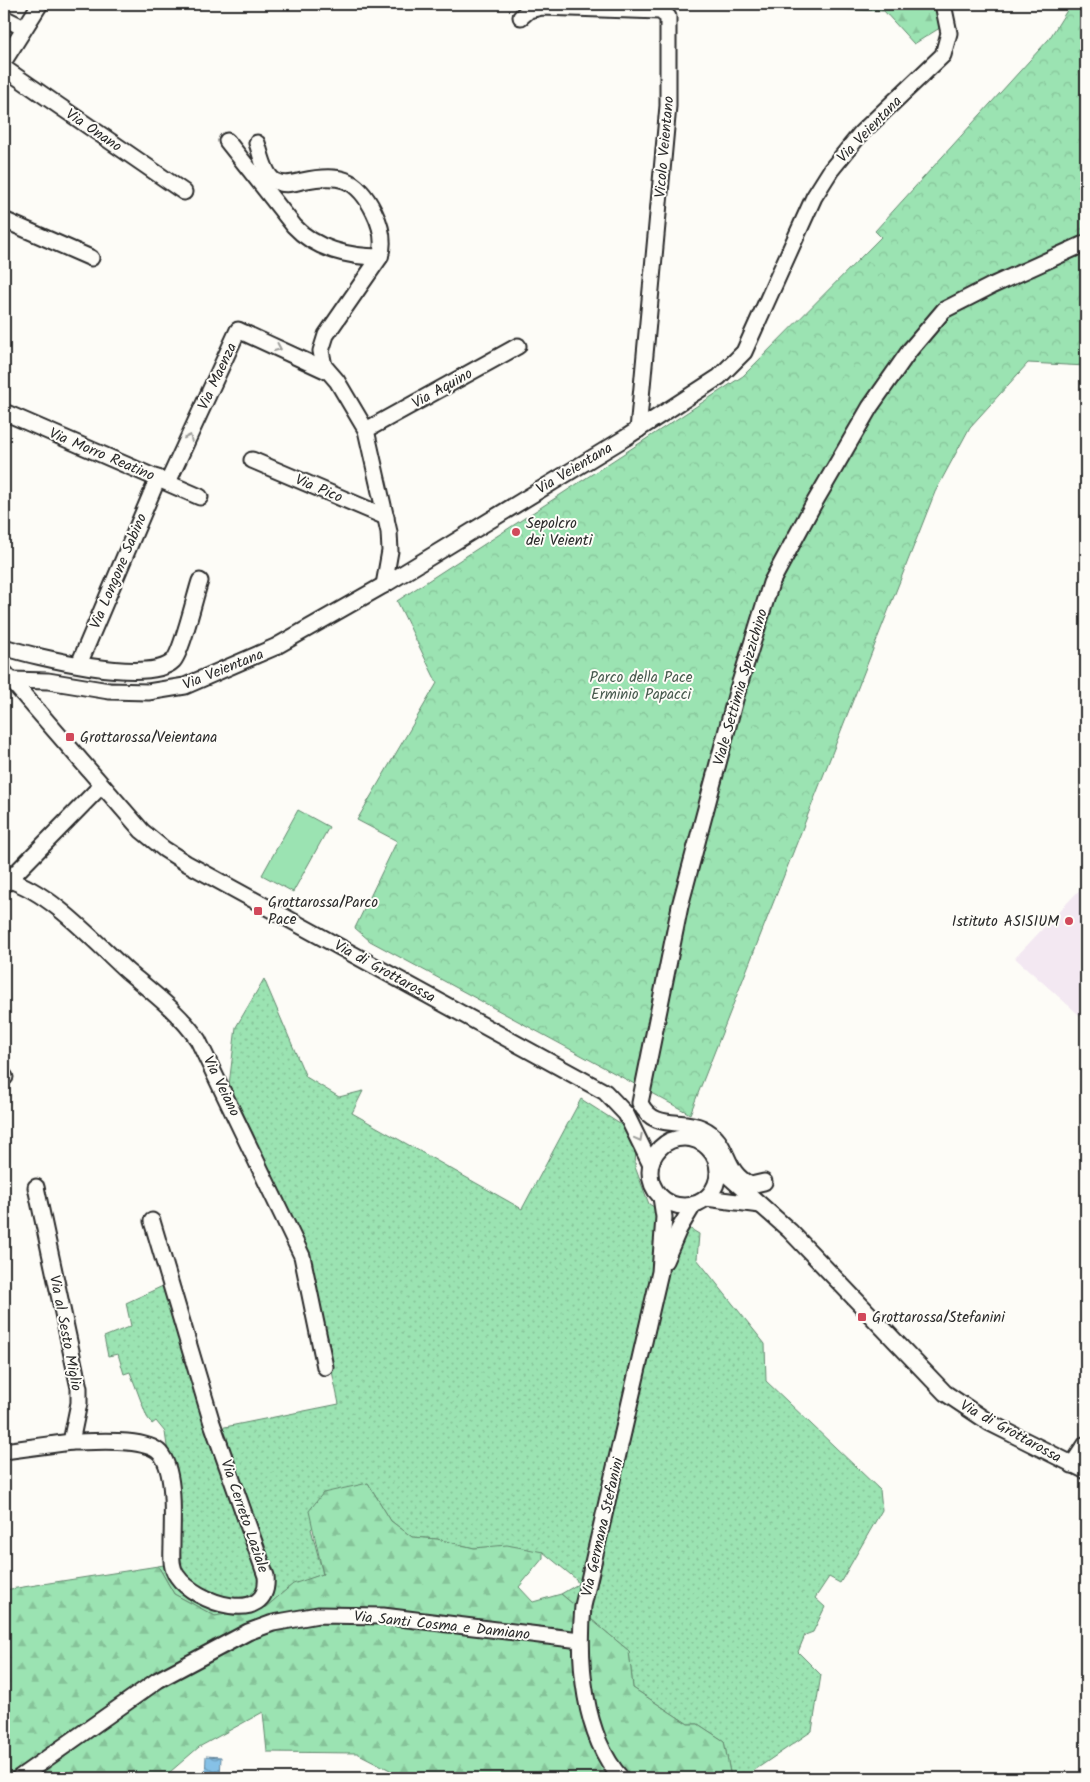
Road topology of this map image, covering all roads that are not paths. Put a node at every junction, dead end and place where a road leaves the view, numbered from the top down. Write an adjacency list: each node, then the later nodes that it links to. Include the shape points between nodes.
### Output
1 (40, 4): 5 (street)
2 (943, 4): 19 (street, Via Veientana, via 949,33 943,55 856,138 830,170 814,197 744,352 718,377)
3 (521, 17): 19 (street, Vicolo Veientano, via 542,7 660,11 668,17 668,106)
4 (4, 18): 5 (street)
5 (24, 28): 6 (street)
6 (4, 61)
7 (4, 68): 10 (street, Via Onano)
8 (227, 140): 13 (street, via 307,238 346,254)
9 (257, 143): 13 (street, via 268,172 276,182 340,177 356,185 379,224)
10 (184, 192)
11 (4, 220): 14 (street)
12 (1086, 243): 35 (street, Viale Settimia Spizzichino, via 944,310 910,350 870,407 771,583 737,692 680,906 640,1103 662,1122 702,1128 720,1143 736,1175 751,1185)
13 (380, 256): 16 (street, via 323,341 321,356)
14 (91, 258)
15 (518, 346): 18 (street, Via Aquino)
16 (327, 370): 18 (street); 21 (street, Via Maenza, one-way to 16, via 238,330)
17 (4, 412): 21 (street, Via Morro Reatino)
18 (366, 430): 23 (street)
19 (638, 430): 25 (street, Via Veientana)
20 (252, 460): 23 (street, Via Pico)
21 (163, 480): 22 (street, Via Morro Reatino); 27 (street, Via Longone Sabino)
22 (200, 497)
23 (386, 517): 25 (street, via 390,551)
24 (200, 581): 27 (street, via 176,657 169,664 132,672)
25 (384, 584): 28 (street, Via Veientana, via 275,647 185,686 148,692 109,691)
26 (4, 647): 27 (street, via 45,659)
27 (79, 664)
28 (7, 676): 29 (street, Via di Grottarossa)
29 (102, 785): 30 (street); 31 (street, Via di Grottarossa, via 142,831 171,854 605,1092)
30 (6, 882): 42 (street, Via Veiano, via 28,889 67,917 178,1016 198,1040 302,1256)
31 (626, 1114): 32 (street, Via di Grottarossa); 33 (street, Via di Grottarossa, one-way to 33)
32 (681, 1137): 33 (street, via 661,1146); 34 (street, via 708,1147)
33 (650, 1163): 37 (street, via 651,1181)
34 (718, 1167): 38 (street, via 716,1184); 39 (street, Via di Grottarossa)
35 (764, 1182)
36 (36, 1187): 43 (street, Via al Sesto Miglio, via 78,1388 79,1403)
37 (661, 1197): 38 (street, via 677,1205); 41 (street, Via Germana Stefanini, via 664,1217)
38 (700, 1201): 39 (street); 41 (street, Via Germana Stefanini, via 679,1230)
39 (760, 1205): 46 (street, Via di Grottarossa, via 802,1243 945,1393 990,1423)
40 (152, 1221): 43 (street, Via Cerreto Laziale, via 212,1423 266,1576 261,1596 244,1605 218,1604 194,1593 175,1574 170,1485 159,1452 142,1444)
41 (660, 1272): 48 (street, Via Germana Stefanini, via 584,1606)
42 (325, 1367)
43 (71, 1442): 45 (street)
44 (1086, 1444): 46 (street, Via di Grottarossa)
45 (4, 1451)
46 (1072, 1464): 47 (street, Via di Grottarossa)
47 (1086, 1471)
48 (580, 1640): 49 (street, Via Santi Cosma e Damiano, via 374,1615 318,1615 273,1623 248,1632 158,1680); 50 (street, Via Germana Stefanini, via 585,1697 599,1742)
49 (19, 1778)
50 (621, 1778)

